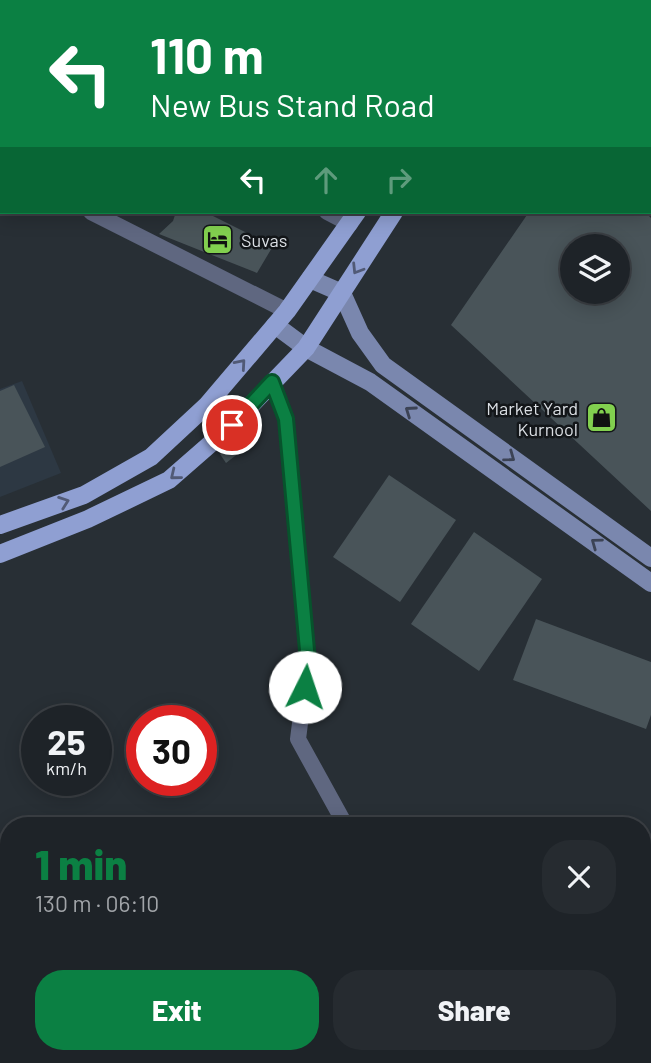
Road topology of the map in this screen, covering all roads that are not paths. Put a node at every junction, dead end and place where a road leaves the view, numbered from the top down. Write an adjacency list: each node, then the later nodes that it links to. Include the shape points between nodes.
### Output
1 (96, 214): 7 (street)
2 (336, 214): 4 (street)
3 (393, 214): 6 (main road, one-way to 6)
4 (353, 218): 5 (main road)
5 (310, 279): 6 (main road); 7 (main road)
6 (342, 293): 9 (main road); 13 (main road, one-way to 13, via 360,333 383,365)
7 (287, 311): 8 (main road)
8 (275, 325): 9 (main road); 11 (main road, one-way to 8, via 84,495 151,457 207,405)
9 (306, 348): 10 (main road); 14 (main road, one-way to 9, via 370,382)
10 (272, 382): 12 (main road, one-way to 12, via 232,425 169,480 89,519); 15 (street, via 286,419 308,661 298,739)
11 (0, 525)
12 (0, 554)
13 (651, 558)
14 (651, 583)
15 (341, 817)

